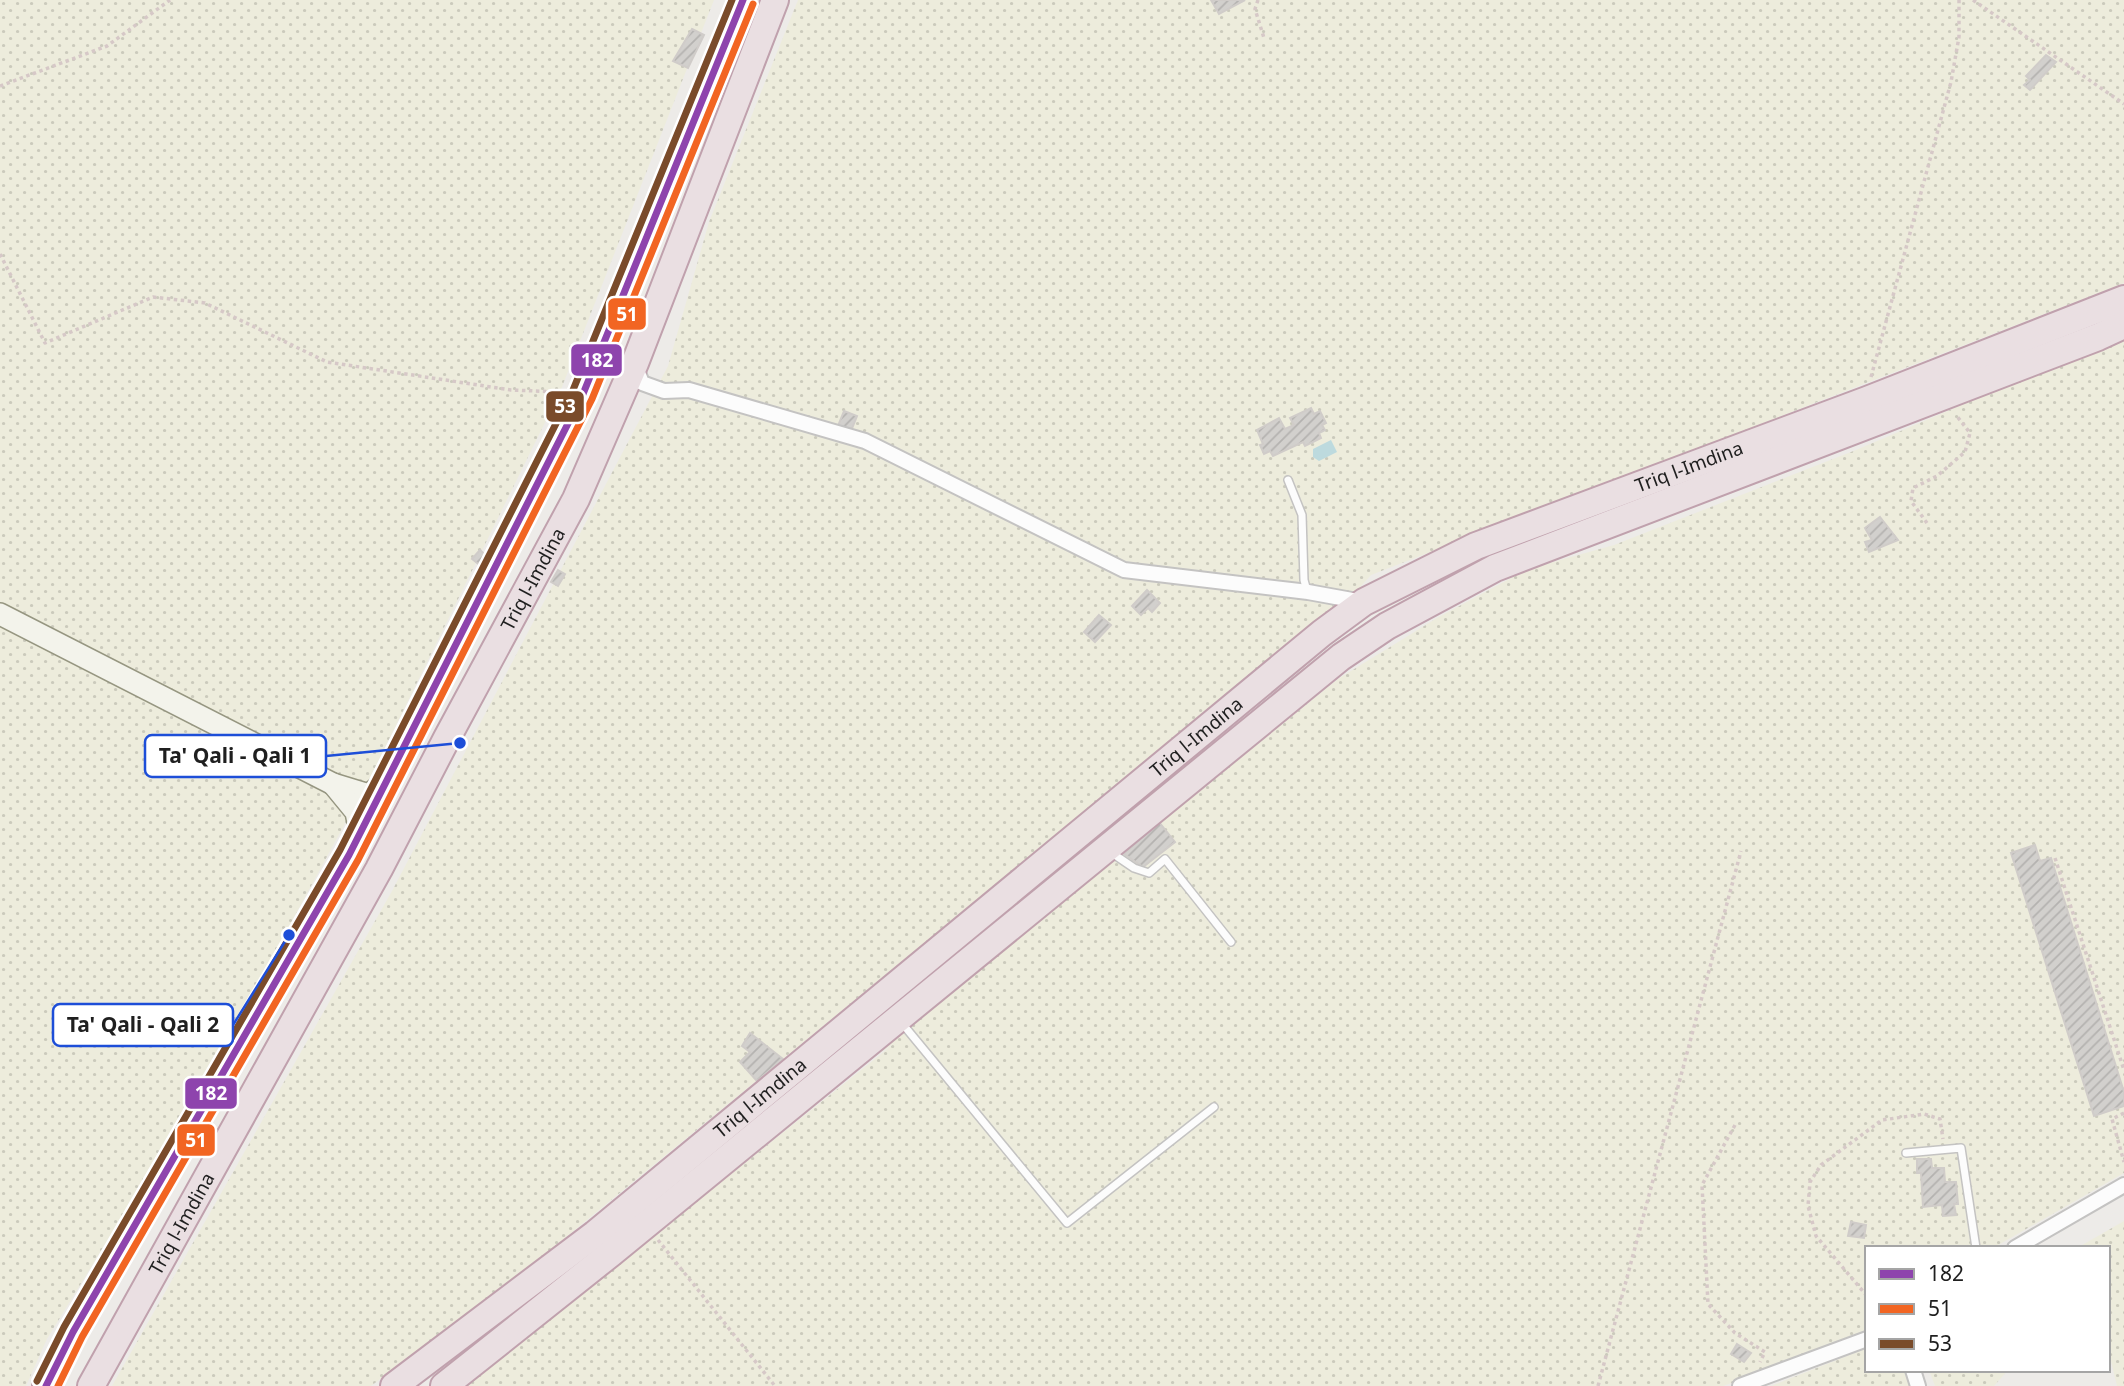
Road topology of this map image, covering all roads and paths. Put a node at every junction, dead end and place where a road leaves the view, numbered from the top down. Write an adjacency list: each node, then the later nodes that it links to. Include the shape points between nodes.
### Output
1 (170, 0): 8 (path, via 107,46)
2 (743, 0): 22 (highway, Triq l-Imdina, via 583,394)
3 (775, 0): 13 (highway, Triq l-Imdina)
4 (1258, 0): 7 (path, via 1255,9)
5 (1959, 0): 15 (path, via 1959,37 1951,82)
6 (1973, 0): 9 (path)
7 (1264, 37)
8 (0, 86)
9 (2124, 104)
10 (0, 254): 16 (path, via 45,343 153,297 205,303 327,362 510,390 564,392)
11 (2124, 299): 15 (highway, Triq l-Imdina)
12 (2124, 325): 14 (highway, Triq l-Imdina)
13 (635, 363): 19 (street, via 642,383 664,391 689,390 865,441 1124,570); 45 (highway, Triq l-Imdina, via 576,499 379,869)
14 (1942, 396): 18 (path, via 1970,433 1965,453 1913,488 1911,501); 25 (highway, Triq l-Imdina, via 1495,568 1387,626 1341,657)
15 (1867, 400): 20 (highway, Triq l-Imdina, via 1476,546)
16 (558, 404)
17 (1288, 481): 19 (lane, via 1302,515)
18 (1927, 523)
19 (1308, 592): 20 (street)
20 (1364, 602): 46 (highway, Triq l-Imdina, via 595,1234)
21 (0, 614): 23 (main road)
22 (390, 778): 23 (main road, via 369,795); 24 (highway, Triq l-Imdina)
23 (333, 784): 24 (main road, via 356,813)
24 (360, 833): 44 (highway, Triq l-Imdina)
25 (1106, 849): 28 (lane, via 1149,873 1165,859); 29 (highway, Triq l-Imdina)
26 (1741, 851): 49 (path)
27 (2055, 858): 30 (path)
28 (1231, 942)
29 (898, 1018): 31 (lane, via 1067,1223); 38 (highway, Triq l-Imdina)
30 (2124, 1070)
31 (1214, 1107)
32 (2124, 1113): 36 (path, via 2112,1119)
33 (1735, 1125): 43 (path, via 1702,1185 1708,1304 1735,1333 1765,1352)
34 (1944, 1150): 35 (lane); 39 (lane, via 1961,1148); 41 (path, via 1940,1119 1924,1114 1882,1120 1821,1165 1810,1182 1808,1206 1816,1236)
35 (1906, 1153)
36 (2124, 1162)
37 (2124, 1185): 40 (street)
38 (646, 1224): 47 (highway, Triq l-Imdina); 48 (path)
39 (1976, 1246)
40 (2018, 1246)
41 (1865, 1294)
42 (1865, 1340): 43 (street)
43 (1745, 1384)
44 (44, 1386)
45 (91, 1386)
46 (394, 1386)
47 (444, 1386)
48 (775, 1386)
49 (1598, 1386)

